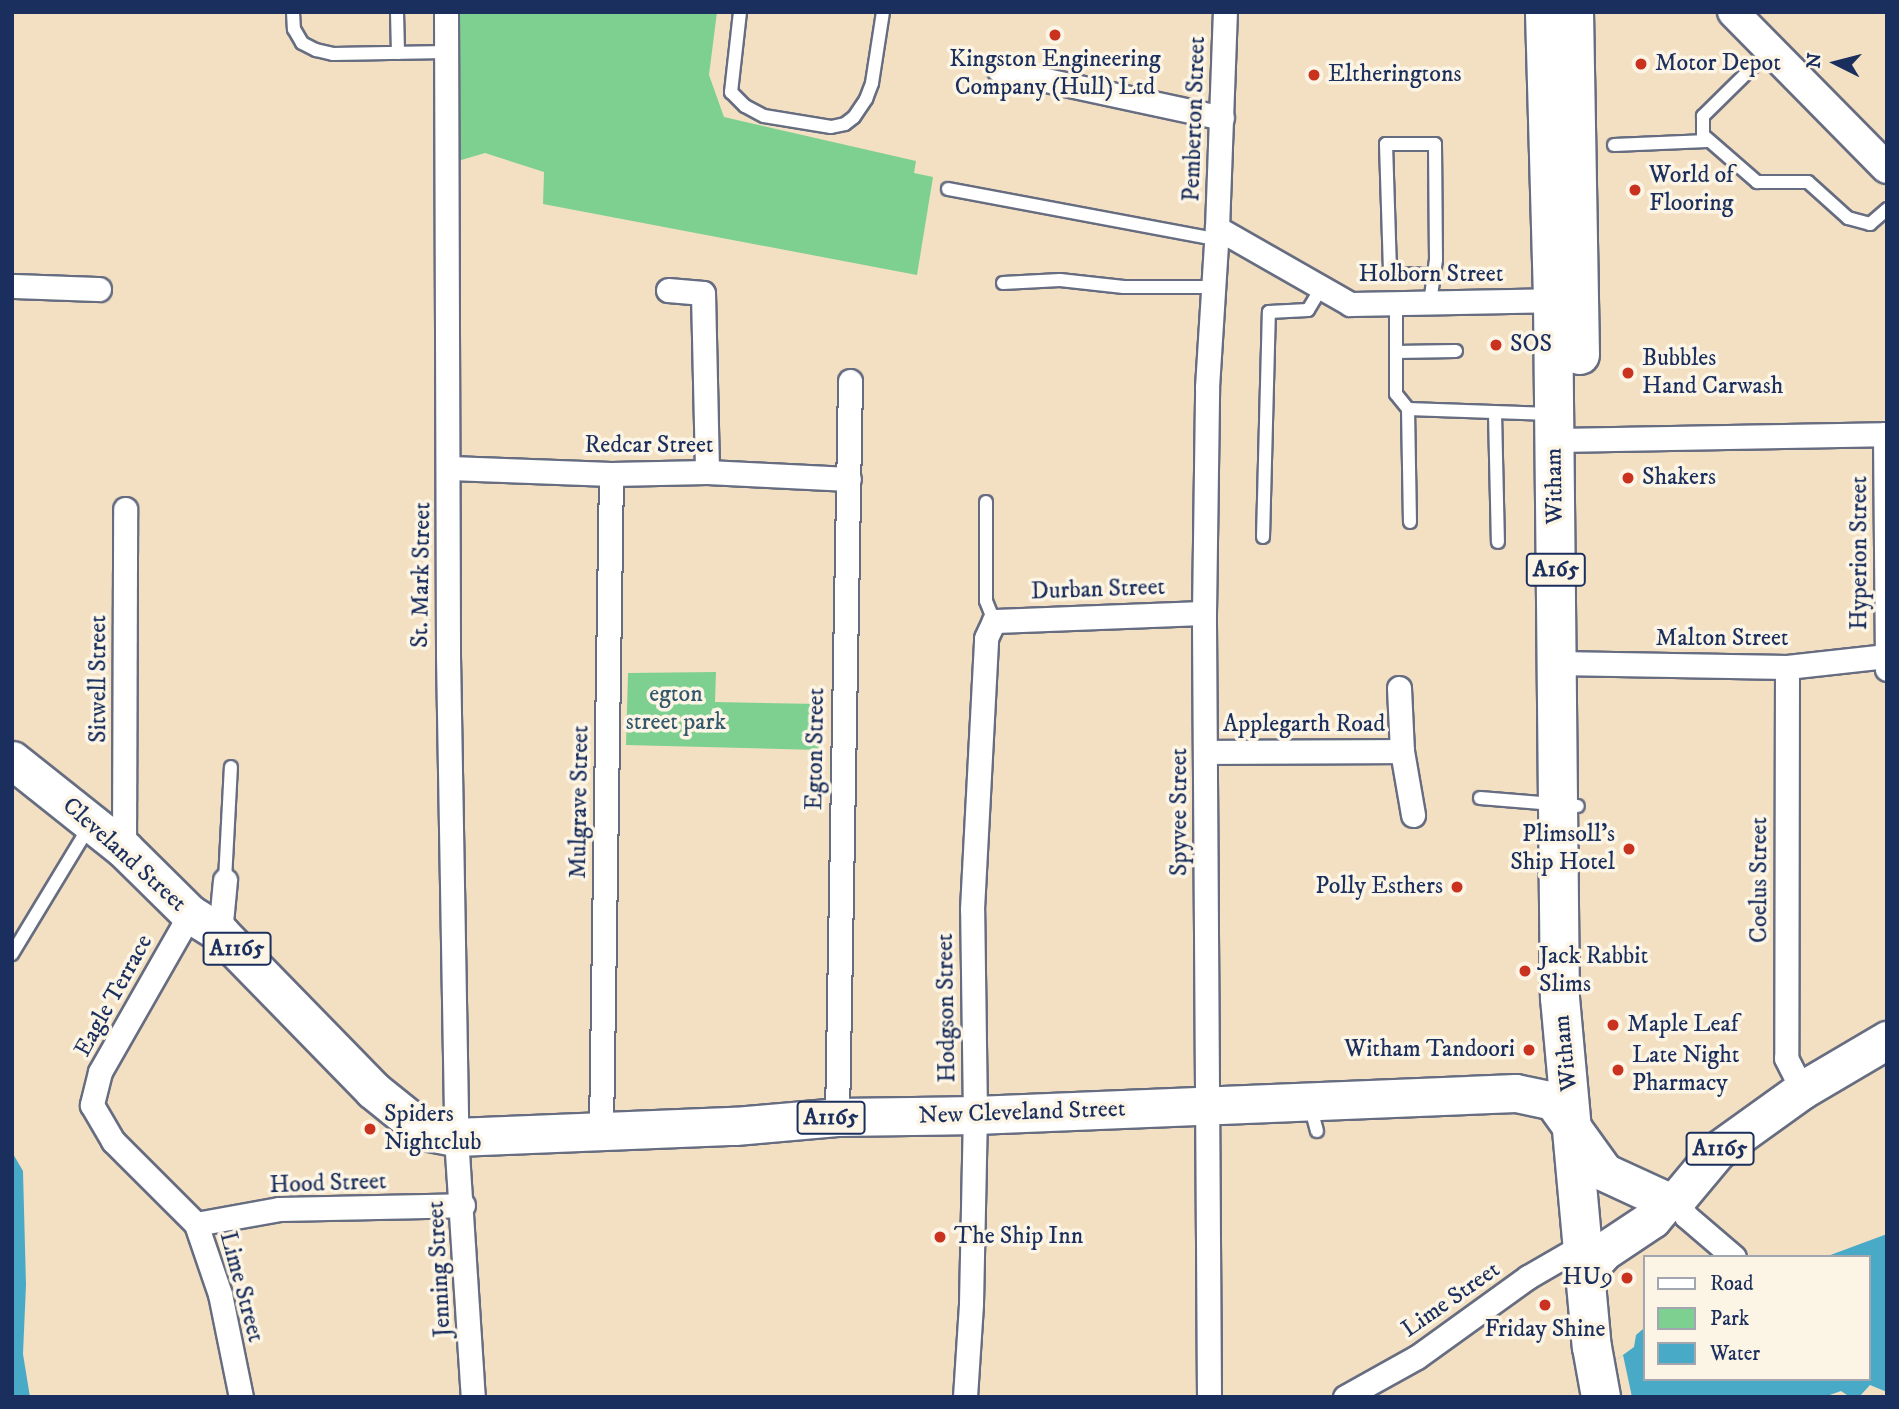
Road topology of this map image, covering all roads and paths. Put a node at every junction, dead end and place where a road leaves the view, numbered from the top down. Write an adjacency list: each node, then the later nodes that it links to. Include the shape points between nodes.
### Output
1 (293, 12): 12 (lane, via 294,29 302,43 316,50)
2 (397, 12): 12 (lane)
3 (446, 12): 11 (street, St. Mark Street)
4 (740, 12): 5 (lane, via 731,92 764,116 831,127 854,117 866,99)
5 (883, 12)
6 (1225, 12): 14 (street, Pemberton Street)
7 (1545, 12): 28 (highway, Witham / A165)
8 (1574, 12): 28 (highway, Witham / A165)
9 (1733, 12): 10 (street)
10 (1769, 51): 15 (lane, via 1703,116 1701,128); 17 (street)
11 (446, 52): 12 (lane); 38 (street, St. Mark Street)
12 (398, 53)
13 (999, 70): 14 (street)
14 (1222, 118): 20 (street, Pemberton Street)
15 (1707, 141): 16 (lane); 19 (lane, via 1757,182 1808,182 1848,218 1873,224)
16 (1614, 145)
17 (1887, 168)
18 (948, 188): 20 (lane)
19 (1887, 209)
20 (1216, 233): 24 (street, Spyvee Street); 25 (street, Holborn Street)
21 (1433, 275): 21 (lane, via 1435,144 1386,144 1390,274); 30 (lane)
22 (1003, 283): 24 (lane, via 1060,280 1124,288)
23 (12, 286): 26 (street)
24 (1212, 287): 47 (street, Spyvee Street)
25 (1322, 287): 29 (street, Holborn Street, via 1350,304); 45 (lane, via 1308,310 1269,312)
26 (99, 289)
27 (668, 290): 39 (street, via 703,293)
28 (1566, 300): 30 (street, Holborn Street); 36 (highway, Witham / A165)
29 (1395, 303): 30 (street, Holborn Street); 32 (lane)
30 (1430, 303)
31 (1456, 351): 32 (lane)
32 (1396, 352): 34 (lane, via 1396,394)
33 (850, 381): 41 (street, Egton Street)
34 (1408, 409): 35 (lane); 44 (lane)
35 (1496, 413): 36 (lane); 46 (lane)
36 (1563, 431): 37 (street); 50 (highway, Witham / A165)
37 (1886, 433): 49 (street, Hyperion Street)
38 (450, 468): 40 (street, Redcar Street); 74 (street, St. Mark Street, via 448,656)
39 (707, 472): 40 (street, Redcar Street); 41 (street, Redcar Street)
40 (611, 474): 73 (street, Mulgrave Street)
41 (849, 479): 71 (street, Egton Street)
42 (986, 502): 48 (lane, via 986,601)
43 (125, 509): 62 (street, Sitwell Street)
44 (1410, 522)
45 (1264, 537)
46 (1498, 542)
47 (1203, 613): 48 (street, Durban Street); 55 (street, Spyvee Street)
48 (994, 621): 70 (street, Hodgson Street, via 986,638 981,689 972,909)
49 (1886, 656): 51 (street, Malton Street); 52 (street, Hyperion Street)
50 (1569, 664): 51 (street, Malton Street); 59 (highway, Witham / A165)
51 (1787, 667): 67 (street, Coelus Street, via 1786,1058)
52 (1887, 672)
53 (1399, 688): 54 (street, Applegarth Road)
54 (1402, 751): 55 (street, Applegarth Road); 60 (street, Applegarth Road)
55 (1206, 752): 69 (street, Spyvee Street)
56 (12, 760): 61 (main road, Cleveland Street / A1165)
57 (231, 767): 63 (lane)
58 (1480, 798): 59 (lane)
59 (1568, 805): 72 (highway, Witham / A165, via 1560,998)
60 (1413, 815)
61 (92, 823): 62 (main road, Cleveland Street / A1165); 65 (lane)
62 (124, 849): 64 (main road, Cleveland Street / A1165)
63 (225, 880): 64 (street)
64 (205, 923): 68 (street, Eagle Terrace, via 100,1072); 74 (main road, Cleveland Street / A1165, via 373,1090 425,1131)
65 (12, 954)
66 (1887, 1040): 67 (main road, A1165)
67 (1802, 1090): 75 (main road, A1165, via 1717,1151)
68 (92, 1105): 77 (street, Lime Street, via 113,1141)
69 (1206, 1106): 70 (main road, New Cleveland Street / A1165); 72 (main road, New Cleveland Street / A1165, via 1313,1116 1516,1093 1553,1101); 84 (street, Spyvee Street)
70 (975, 1115): 71 (main road, New Cleveland Street / A1165); 83 (street, Hodgson Street)
71 (837, 1117): 73 (main road, New Cleveland Street / A1165)
72 (1574, 1127): 75 (main road, A1165, via 1604,1172); 79 (highway, Witham / A165)
73 (601, 1131): 74 (main road, New Cleveland Street / A1165)
74 (456, 1138): 76 (street, Jenning Street)
75 (1672, 1200): 78 (street); 79 (main road, A1165, via 1652,1219 1604,1251)
76 (463, 1205): 77 (street, Hood Street, via 279,1209); 82 (street, Jenning Street)
77 (196, 1224): 81 (street, Lime Street, via 220,1294)
78 (1732, 1255)
79 (1585, 1258): 80 (highway, Witham / A165); 85 (street, Lime Street, via 1528,1277 1477,1316 1418,1345)
80 (1598, 1386)
81 (241, 1397)
82 (474, 1397)
83 (965, 1397)
84 (1209, 1397)
85 (1345, 1397)

